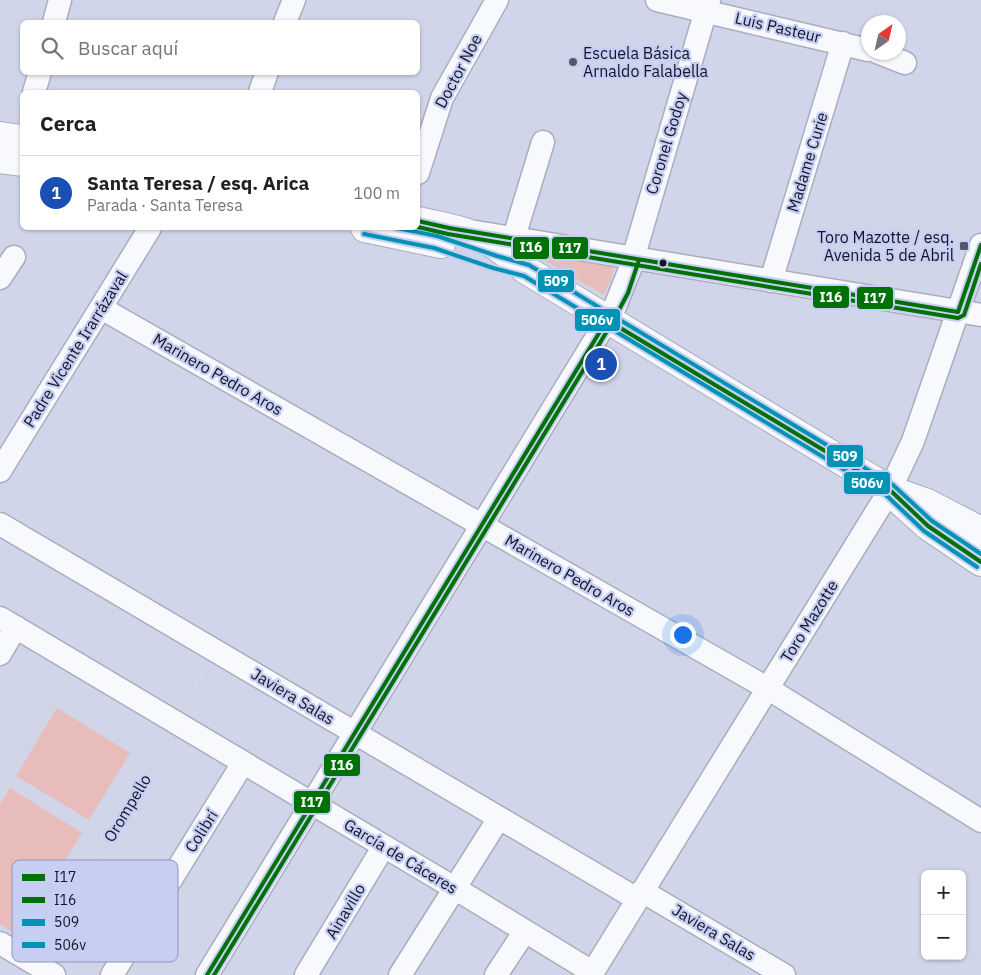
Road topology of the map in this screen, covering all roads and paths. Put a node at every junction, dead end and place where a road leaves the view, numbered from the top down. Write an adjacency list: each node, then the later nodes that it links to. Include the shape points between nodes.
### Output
1 (60, 0): 6 (street)
2 (294, 0): 7 (street)
3 (497, 0): 17 (street, Doctor Noe, via 442,98)
4 (657, 0): 5 (street, Luis Pasteur)
5 (707, 5): 8 (street, Luis Pasteur); 25 (street, Coronel Godoy)
6 (55, 20)
7 (286, 20)
8 (843, 42): 9 (street, Luis Pasteur); 28 (street, Madame Curie)
9 (861, 48)
10 (897, 60): 11 (street)
11 (905, 63)
12 (39, 75): 14 (street)
13 (266, 75): 15 (street)
14 (35, 90)
15 (261, 90)
16 (543, 142): 22 (street)
17 (420, 167)
18 (420, 221): 19 (main road)
19 (449, 228): 22 (street); 26 (main road, via 490,242)
20 (149, 230): 29 (street, Padre Vicente Irarrázaval)
21 (376, 230): 26 (main road, via 425,239 503,266)
22 (514, 237): 25 (street)
23 (981, 245): 30 (street, Toro Mazotte)
24 (14, 257): 27 (street)
25 (633, 258): 28 (street); 32 (street, Coronel Godoy)
26 (526, 270): 32 (main road)
27 (0, 278)
28 (771, 281): 30 (street)
29 (100, 308): 33 (street, Padre Vicente Irarrázaval); 36 (street, Marinero Pedro Aros)
30 (958, 312): 31 (street); 34 (street, Toro Mazotte, via 912,441)
31 (981, 315)
32 (607, 320): 34 (main road); 36 (street, Coronel Godoy)
33 (0, 471)
34 (890, 490): 37 (main road, via 927,503); 38 (main road, via 928,526); 44 (street, Toro Mazotte)
35 (0, 524): 39 (street, Javiera Salas)
36 (482, 525): 44 (street, Marinero Pedro Aros); 46 (street, Coronel Godoy)
37 (981, 531)
38 (981, 562)
39 (123, 596): 41 (street, Javiera Salas); 43 (path)
40 (8, 622): 42 (street); 43 (street, García de Cáceres)
41 (219, 653): 45 (path, Orompello); 46 (street, Javiera Salas)
42 (0, 654)
43 (79, 665): 45 (street, García de Cáceres); 48 (path)
44 (767, 688): 51 (street, Marinero Pedro Aros); 56 (street, Toro Mazotte)
45 (178, 723): 47 (street, García de Cáceres); 53 (path, Orompello)
46 (355, 732): 49 (street, Coronel Godoy); 50 (street, Javiera Salas)
47 (244, 763): 49 (street, García de Cáceres); 54 (street, Colibrí)
48 (0, 791)
49 (312, 803): 52 (street, García de Cáceres); 65 (street, Coronel Godoy)
50 (499, 818): 55 (street); 56 (street, Javiera Salas)
51 (981, 822)
52 (384, 846): 55 (street, García de Cáceres); 66 (street, Ainavillo)
53 (103, 860)
54 (178, 869)
55 (456, 889): 57 (street, García de Cáceres); 67 (street)
56 (640, 895): 63 (street, Toro Mazotte); 69 (street, Javiera Salas)
57 (524, 930): 63 (street, García de Cáceres); 68 (street)
58 (0, 943): 59 (street)
59 (12, 950)
60 (32, 962): 62 (street)
61 (120, 962): 64 (street, Colibrí)
62 (44, 969)
63 (592, 974)
64 (112, 975)
65 (207, 975)
66 (306, 975)
67 (400, 975)
68 (496, 975)
69 (784, 975)

